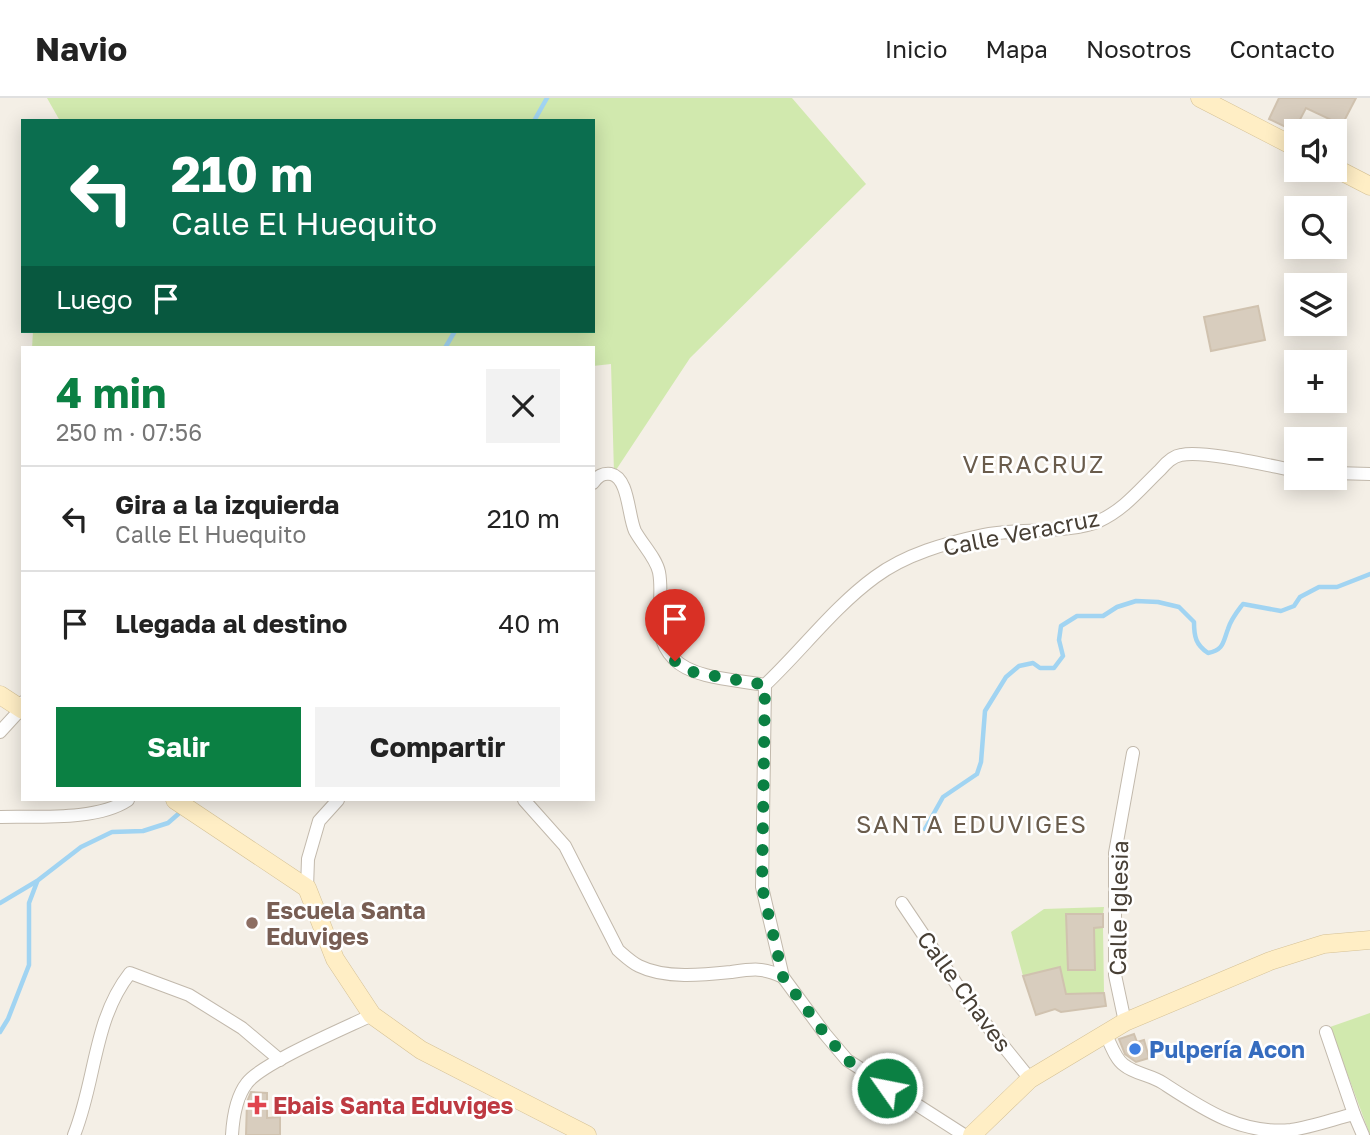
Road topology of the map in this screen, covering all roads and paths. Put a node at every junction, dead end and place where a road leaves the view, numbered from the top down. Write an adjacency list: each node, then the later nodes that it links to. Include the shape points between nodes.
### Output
1 (1200, 98): 2 (street)
2 (1284, 141)
3 (1347, 174): 4 (street)
4 (1370, 186)
5 (1284, 469): 9 (street, Calle Veracruz, via 1180,455 1121,508 1098,522 994,533 949,542 914,556 876,576)
6 (1347, 473): 7 (street)
7 (1370, 474)
8 (595, 481): 9 (street, via 607,473 623,484 634,528 659,571 660,639 675,661 693,672)
9 (765, 685): 23 (street, via 762,887)
10 (0, 695): 11 (street)
11 (21, 706)
12 (21, 708): 13 (street)
13 (0, 732)
14 (1133, 752): 25 (street, Calle Iglesia, via 1115,853 1115,975)
15 (126, 801): 19 (street, via 103,811)
16 (176, 801): 20 (street)
17 (337, 801): 20 (street, via 320,821 308,859)
18 (525, 801): 23 (street, via 565,846 618,950 632,962 672,974 753,968)
19 (0, 817)
20 (307, 888): 24 (street, via 335,959)
21 (902, 903): 29 (street, Calle Chaves, via 972,1007)
22 (1370, 940): 25 (street, via 1324,944 1270,961)
23 (783, 977): 34 (street, via 847,1060)
24 (372, 1015): 28 (street); 33 (street, via 421,1049)
25 (1125, 1022): 27 (street)
26 (1326, 1032): 30 (street)
27 (1105, 1033): 29 (street); 30 (street, via 1121,1064 1153,1076 1208,1112 1247,1128 1294,1130)
28 (280, 1060): 31 (street, via 242,1028 189,995 130,973 118,988 100,1031); 32 (street, via 248,1081 241,1092)
29 (1030, 1079): 35 (street)
30 (1354, 1114): 36 (street)
31 (74, 1135)
32 (232, 1135)
33 (587, 1135)
34 (964, 1135)
35 (972, 1135)
36 (1363, 1135)

